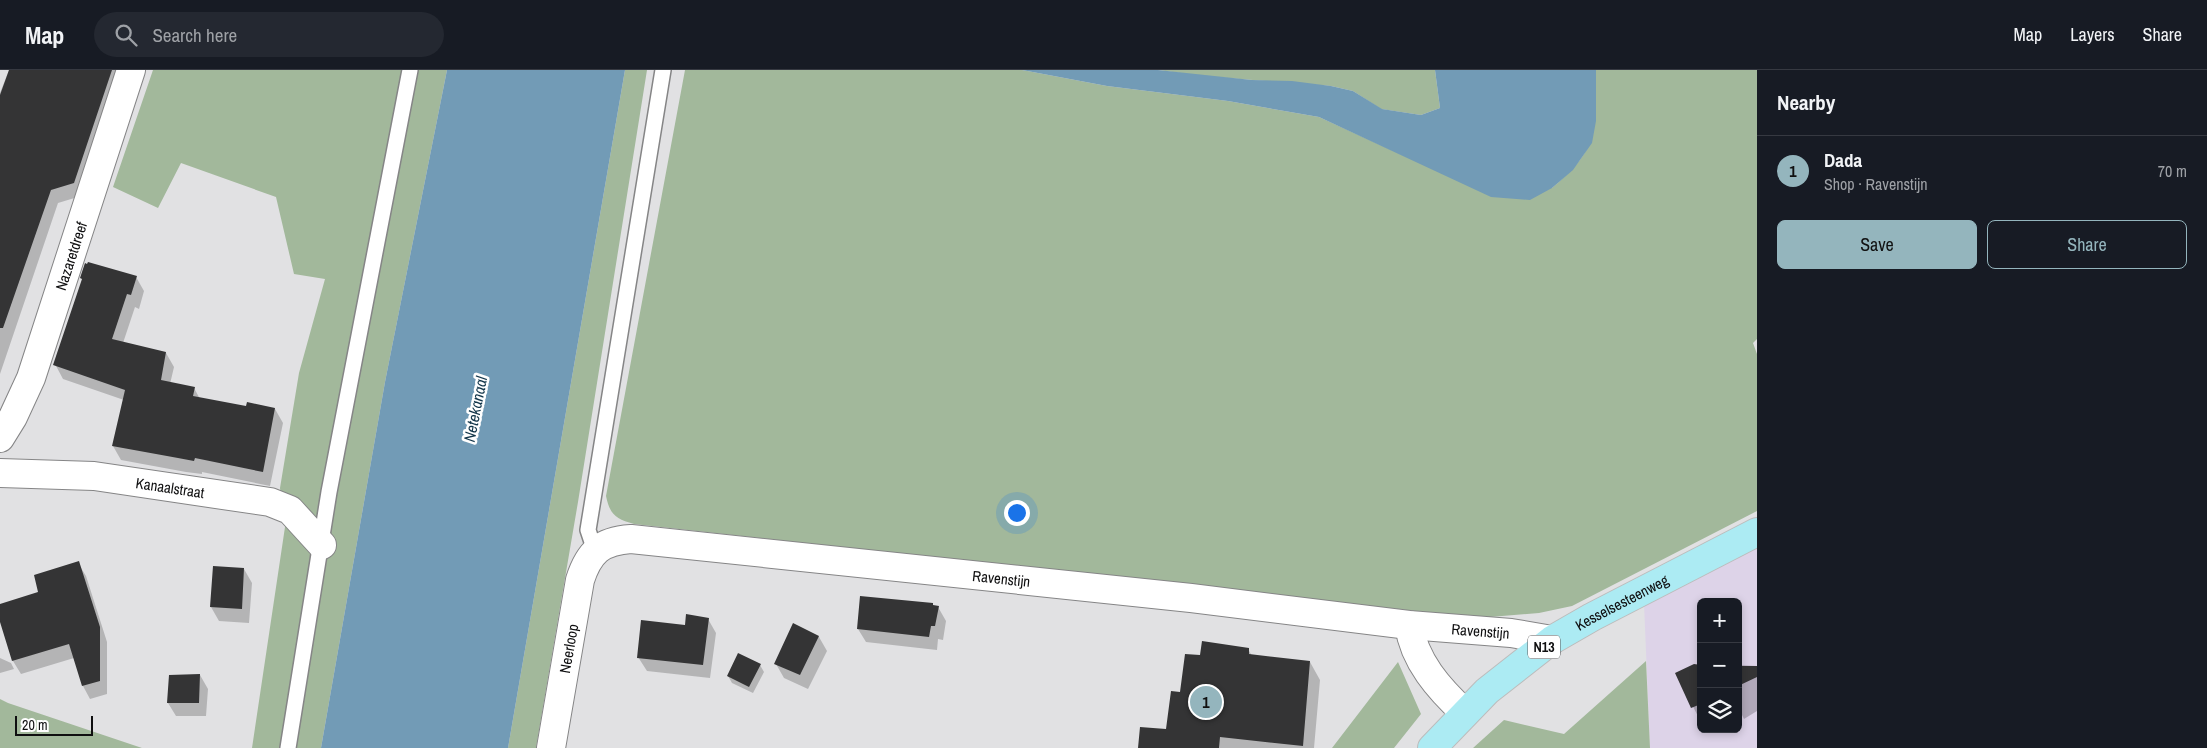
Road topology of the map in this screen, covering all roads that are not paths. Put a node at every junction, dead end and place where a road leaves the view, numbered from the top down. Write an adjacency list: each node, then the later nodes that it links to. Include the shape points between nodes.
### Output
1 (131, 70): 4 (street, Nazaretdreef, via 31,378)
2 (410, 70): 7 (lane, via 329,492)
3 (663, 70): 8 (lane, via 590,514 588,530)
4 (0, 438)
5 (0, 473): 7 (street, Kanaalstraat, via 94,476 270,502 290,510)
6 (1757, 532): 10 (main road, Kesselsesteenweg / N13)
7 (322, 545): 12 (lane)
8 (595, 551): 9 (street, Ravenstijn, via 618,540 631,539 1172,596); 13 (street, Neerloop, via 584,566 580,580)
9 (1409, 625): 10 (street, Ravenstijn, via 1511,633); 11 (street, via 1420,658 1441,691)
10 (1552, 640): 11 (main road, Kesselsesteenweg / N13, via 1487,691)
11 (1465, 713): 14 (main road, Kesselsesteenweg / N13)
12 (288, 748)
13 (551, 748)
14 (1432, 748)

